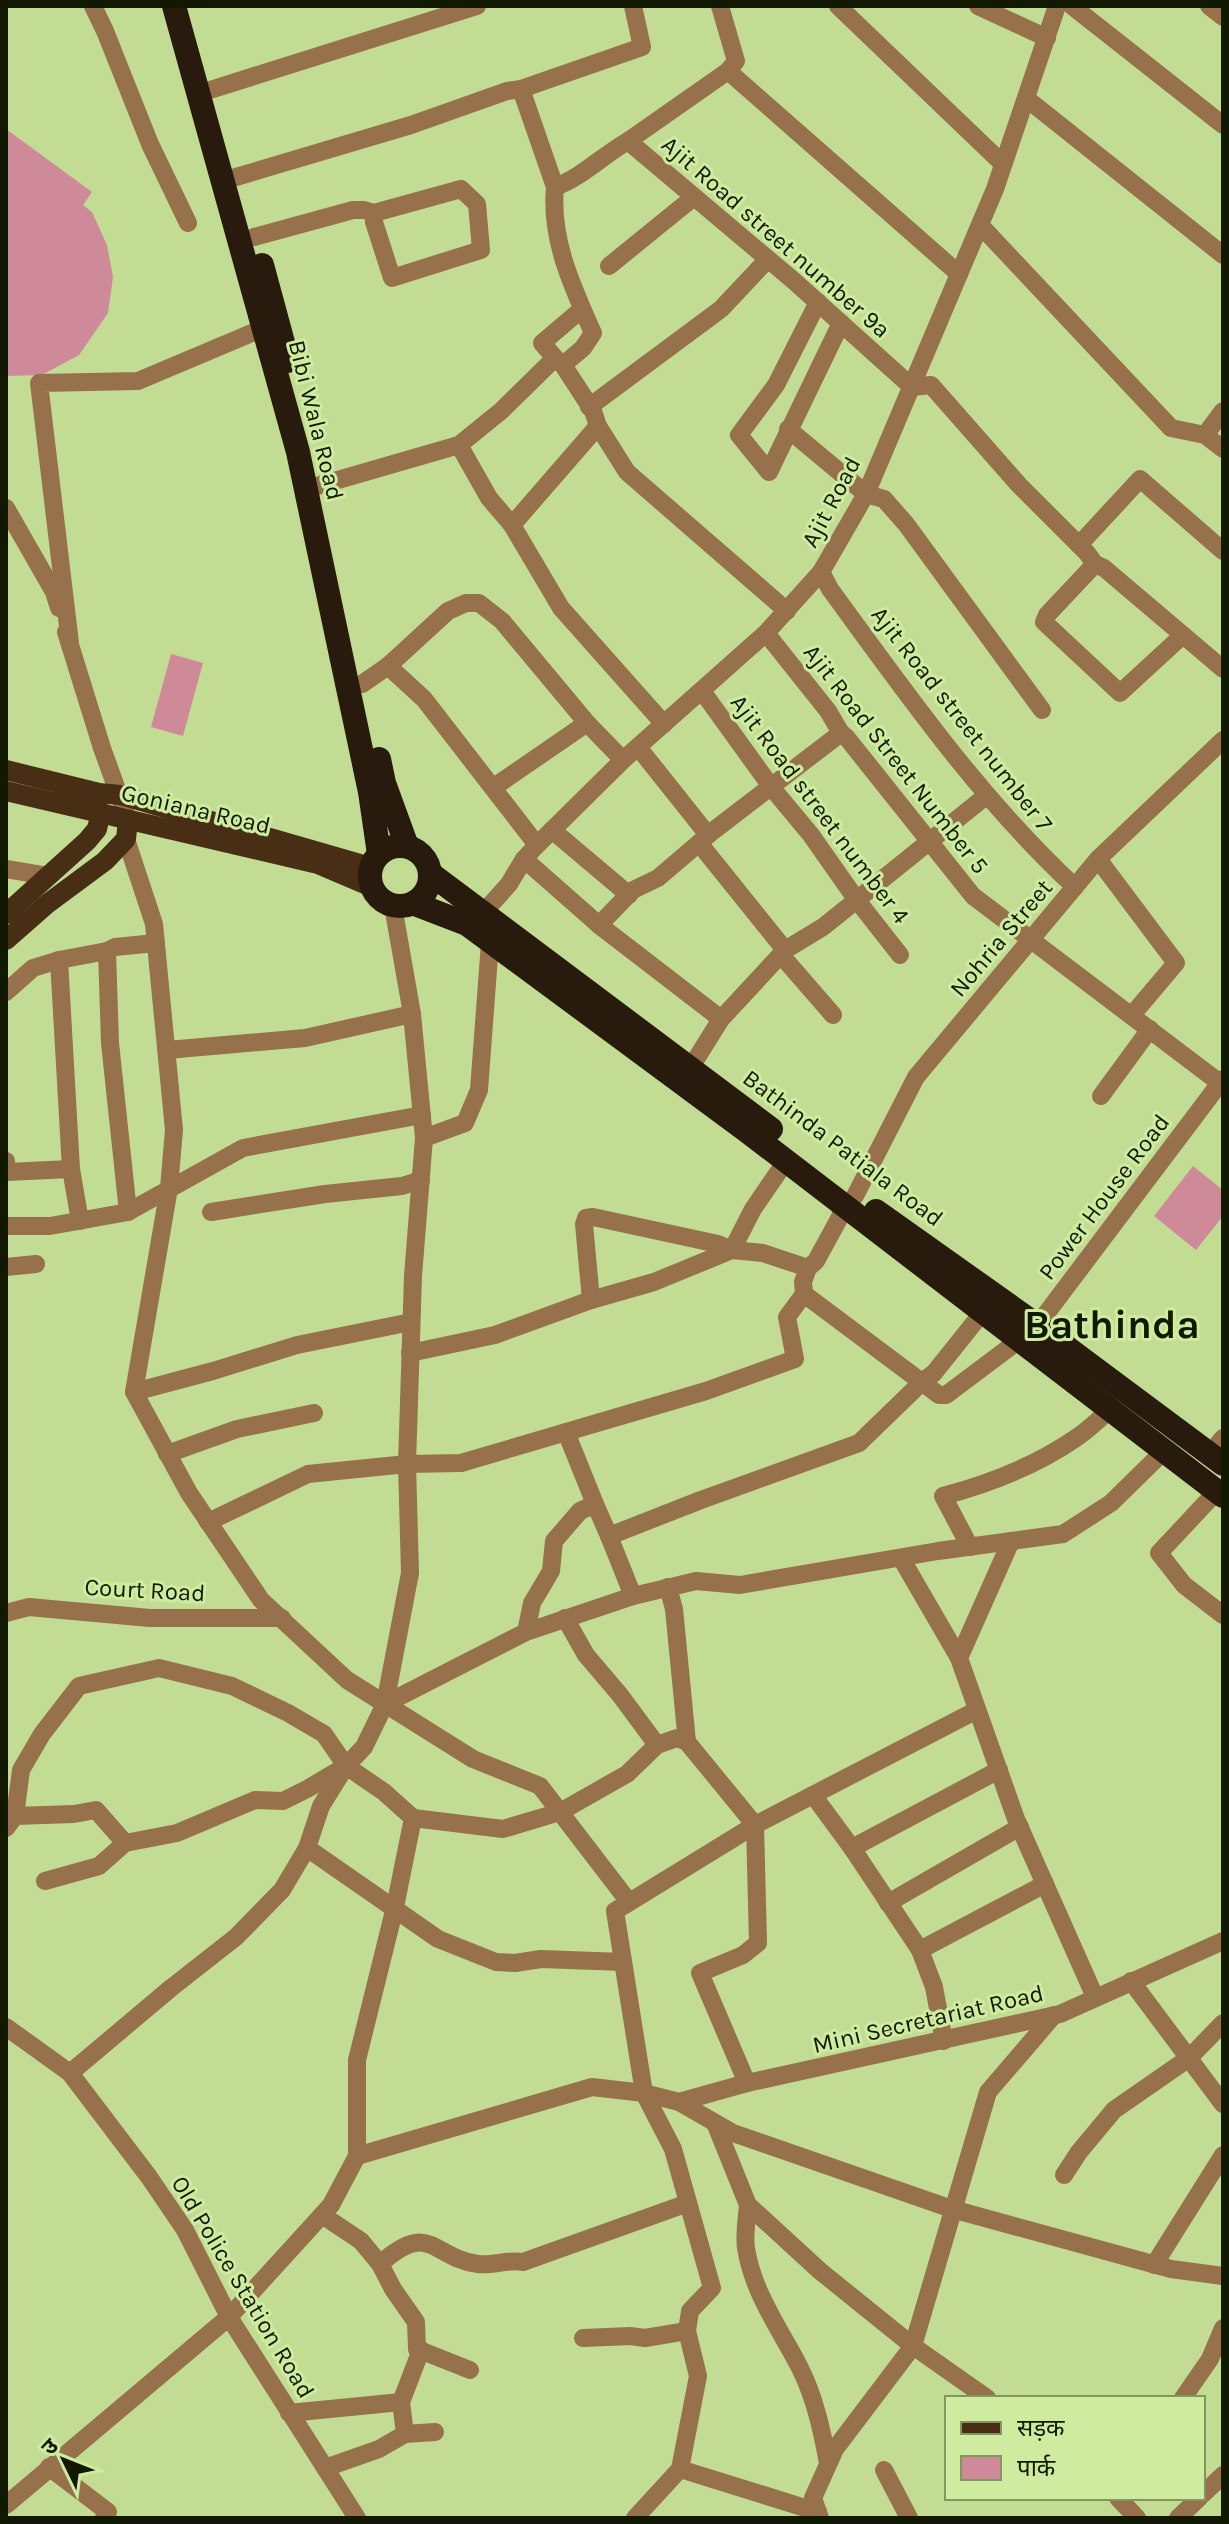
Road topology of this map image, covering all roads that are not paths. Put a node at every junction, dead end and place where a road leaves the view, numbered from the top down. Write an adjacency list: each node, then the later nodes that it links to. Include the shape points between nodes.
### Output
1 (93, 6): 25 (street)
2 (174, 6): 35 (highway, Bibi Wala Road)
3 (185, 6): 16 (highway)
4 (477, 6): 16 (street)
5 (633, 6): 15 (street, via 642,47)
6 (720, 6): 14 (street, via 736,61)
7 (838, 6): 20 (street)
8 (978, 6): 13 (street)
9 (1057, 6): 13 (street, Ajit Road)
10 (1072, 6): 18 (street)
11 (1209, 6): 12 (street)
12 (1223, 17)
13 (1047, 38): 17 (street, Ajit Road)
14 (728, 71): 19 (street, Ajit Road street number 9a); 31 (street)
15 (521, 89): 21 (street); 22 (street)
16 (210, 90): 21 (highway)
17 (1027, 99): 20 (street, Ajit Road); 28 (street)
18 (1223, 125)
19 (628, 141): 22 (street, via 574,180); 23 (street, Ajit Road street number 9a)
20 (1003, 164): 26 (street, Ajit Road)
21 (236, 177): 27 (highway)
22 (555, 187): 33 (street, via 561,257)
23 (694, 197): 29 (street, Ajit Road street number 9a); 30 (street)
24 (374, 213): 24 (street, via 461,189 477,204 481,250 392,278); 27 (street, via 353,210)
25 (188, 223)
26 (980, 225): 31 (street, Ajit Road); 42 (street, via 1171,428)
27 (254, 237): 35 (highway)
28 (1223, 255)
29 (768, 259): 32 (street, Ajit Road street number 9a); 38 (street, via 721,309)
30 (609, 266)
31 (959, 274): 37 (street, Ajit Road)
32 (818, 302): 34 (street, Ajit Road street number 9a); 41 (street, via 776,385 739,435 769,472)
33 (582, 309): 36 (street, via 593,333 583,348); 36 (street, via 542,343)
34 (841, 323): 37 (street, Ajit Road street number 9a); 41 (street)
35 (271, 325): 45 (highway); 56 (street, via 138,381 39,383); 84 (highway, Bibi Wala Road, via 370,792)
36 (559, 362): 38 (street); 43 (street)
37 (912, 387): 46 (street, Ajit Road); 49 (street, Ajit Road street number 9a, via 931,385)
38 (589, 407): 40 (street)
39 (1223, 411): 42 (street)
40 (598, 426): 48 (street); 53 (street, via 627,472)
41 (788, 429): 46 (street)
42 (1205, 435): 44 (street)
43 (459, 445): 45 (street); 48 (street, via 489,498)
44 (1223, 449)
45 (317, 486): 59 (highway)
46 (866, 494): 52 (street, Ajit Road); 61 (street, via 884,499 906,524)
47 (6, 508): 56 (street, via 54,592)
48 (512, 525): 63 (street, via 561,608)
49 (1079, 545): 50 (street, via 1140,479); 51 (street)
50 (1223, 551)
51 (1095, 564): 55 (street); 55 (street, via 1044,622 1120,693)
52 (821, 572): 53 (street, Ajit Road); 74 (street, Ajit Road street number 7)
53 (787, 611): 54 (street, Ajit Road)
54 (766, 633): 60 (street, Ajit Road); 64 (street, Ajit Road Street Number 5)
55 (1183, 635): 58 (street)
56 (70, 643): 67 (street)
57 (388, 666): 59 (street); 62 (street, via 448,611 479,603 502,621); 70 (street, via 424,699)
58 (1223, 669)
59 (362, 684): 80 (highway, via 384,783)
60 (702, 691): 63 (street, Ajit Road); 71 (street, Ajit Road street number 4)
61 (1042, 710)
62 (587, 723): 68 (street); 70 (street)
63 (664, 724): 66 (street, Ajit Road)
64 (841, 733): 71 (street); 79 (street, Ajit Road Street Number 5)
65 (1223, 740): 82 (street, Nohria Street)
66 (638, 747): 68 (street, Ajit Road); 78 (street)
67 (102, 748): 73 (street); 75 (street)
68 (623, 760): 77 (street, Ajit Road)
69 (6, 770): 75 (main road)
70 (494, 787): 81 (street)
71 (772, 788): 78 (street); 89 (street, Ajit Road street number 4)
72 (6, 791): 75 (main road, Goniana Road)
73 (120, 795): 75 (main road); 76 (street); 84 (main road)
74 (986, 796): 79 (street); 87 (street, Ajit Road street number 7)
75 (100, 802): 76 (main road, Goniana Road); 86 (main road, via 97,829)
76 (127, 830): 84 (main road, Goniana Road); 95 (main road, via 105,861); 96 (street)
77 (552, 830): 81 (street, Ajit Road); 88 (street)
78 (704, 839): 88 (street); 99 (street)
79 (929, 840): 89 (street); 94 (street, Ajit Road Street Number 5, via 973,896)
80 (407, 846): 84 (highway, via 397,846); 85 (highway, via 423,856)
81 (531, 852): 91 (street, Ajit Road); 93 (street)
82 (1098, 859): 87 (street, Nohria Street); 105 (street, via 1176,963)
83 (6, 869): 86 (street)
84 (374, 869): 90 (highway, via 376,896)
85 (431, 874): 90 (highway, via 426,891); 91 (highway, Bathinda Patiala Road)
86 (48, 876): 92 (main road)
87 (1075, 887): 94 (street, Nohria Street)
88 (629, 895): 93 (street)
89 (856, 899): 99 (street); 100 (street, Ajit Road street number 4)
90 (404, 905): 97 (highway, via 467,924); 103 (street)
91 (484, 912): 109 (highway, Bathinda Patiala Road)
92 (6, 914)
93 (599, 925): 106 (street)
94 (1031, 938): 105 (street, Ajit Road Street Number 5); 119 (street, Nohria Street, via 916,1077)
95 (6, 940)
96 (156, 943): 98 (street); 108 (street)
97 (490, 943): 113 (street, via 479,1090 465,1123); 115 (highway)
98 (107, 951): 101 (street); 120 (street, via 110,1043)
99 (783, 952): 104 (street); 106 (street)
100 (900, 955)
101 (59, 960): 102 (street, via 33,968); 116 (street)
102 (6, 992)
103 (412, 1014): 108 (street, via 305,1038); 112 (street)
104 (833, 1015)
105 (1132, 1015): 107 (street, Ajit Road Street Number 5)
106 (721, 1019): 109 (street)
107 (1150, 1029): 110 (street, Ajit Road Street Number 5); 111 (street)
108 (167, 1050): 118 (street, via 174,1130)
109 (691, 1067): 119 (highway, Bathinda Patiala Road)
110 (1222, 1081): 132 (street, Power House Road)
111 (1101, 1096)
112 (422, 1115): 113 (street); 118 (street, via 243,1148)
113 (424, 1138): 117 (street)
114 (6, 1161): 116 (street, via 7,1172)
115 (786, 1161): 119 (highway); 124 (street)
116 (71, 1169): 122 (street)
117 (421, 1180): 121 (street); 131 (street)
118 (169, 1188): 120 (street); 135 (street)
119 (849, 1201): 127 (street, Nohria Street); 130 (highway); 132 (highway, Bathinda Patiala Road)
120 (128, 1212): 122 (street)
121 (211, 1212)
122 (80, 1221): 123 (street)
123 (6, 1226)
124 (732, 1250): 127 (street, via 763,1253); 129 (street, via 654,1282); 129 (street, via 586,1218)
125 (36, 1264): 126 (street)
126 (6, 1267)
127 (808, 1268): 128 (street)
128 (804, 1294): 134 (street); 138 (street, via 787,1317 795,1359)
129 (591, 1300): 133 (street, via 495,1335)
130 (982, 1313): 132 (highway); 134 (street)
131 (411, 1322): 133 (street); 135 (street, via 297,1345)
132 (1026, 1337): 134 (street, Power House Road, via 946,1395); 136 (highway); 140 (highway, Bathinda Patiala Road)
133 (410, 1353): 142 (street)
134 (922, 1382): 146 (street, via 859,1443)
135 (134, 1392): 141 (street)
136 (1110, 1410): 139 (highway); 148 (street, via 1076,1438 1034,1461 975,1488 943,1496)
137 (314, 1413): 141 (street, via 237,1429)
138 (566, 1432): 142 (street, via 461,1463); 144 (street)
139 (1164, 1451): 143 (highway); 147 (street, via 1111,1503 1063,1534)
140 (1219, 1452)
141 (167, 1454): 145 (street)
142 (407, 1464): 145 (street, via 308,1474); 158 (street, via 410,1573)
143 (1220, 1494): 153 (street, via 1159,1553 1184,1585)
144 (595, 1504): 146 (street); 156 (street, via 580,1511 554,1541 551,1571 532,1603)
145 (208, 1522): 154 (street, via 261,1600)
146 (609, 1536): 151 (street)
147 (1011, 1541): 148 (street); 157 (street)
148 (970, 1547): 149 (street)
149 (901, 1558): 150 (street, via 740,1585 696,1581); 157 (street)
150 (668, 1587): 151 (street); 160 (street)
151 (633, 1596): 155 (street)
152 (6, 1613): 154 (street, Court Road, via 29,1607 150,1618)
153 (1223, 1615)
154 (282, 1618): 158 (street, via 347,1680)
155 (565, 1618): 156 (street); 161 (street, via 586,1655)
156 (526, 1632): 158 (street)
157 (959, 1658): 159 (street)
158 (385, 1704): 162 (street, via 364,1747); 165 (street, via 473,1759 540,1786)
159 (977, 1710): 163 (street); 164 (street)
160 (687, 1742): 161 (street, via 677,1738); 168 (street)
161 (657, 1745): 165 (street, via 627,1774)
162 (346, 1766): 166 (street); 167 (street, via 324,1734 288,1713 232,1686 159,1668 79,1686 21,1770); 170 (street, via 283,1801 255,1800 177,1833); 171 (street, via 321,1806)
163 (999, 1770): 169 (street); 172 (street)
164 (813, 1795): 168 (street); 172 (street)
165 (560, 1812): 166 (street, via 503,1829); 175 (street)
166 (413, 1818): 177 (street)
167 (11, 1822): 170 (street, via 96,1810)
168 (755, 1825): 175 (street); 189 (street, via 758,1943 700,1973)
169 (1020, 1827): 174 (street); 176 (street)
170 (125, 1843): 173 (street, via 99,1866)
171 (307, 1848): 177 (street); 188 (street, via 282,1890 236,1937)
172 (852, 1848): 176 (street)
173 (45, 1881)
174 (1045, 1884): 179 (street); 182 (street)
175 (629, 1902): 180 (street, via 615,1911)
176 (888, 1903): 179 (street)
177 (395, 1907): 180 (street, via 438,1939 496,1962); 195 (street, via 357,2060)
178 (1223, 1941): 181 (street, Mini Secretariat Road)
179 (920, 1950): 186 (street, via 934,1987)
180 (623, 1962): 190 (street)
181 (1131, 1981): 182 (street, Mini Secretariat Road); 187 (street)
182 (1095, 1997): 183 (street, Mini Secretariat Road)
183 (1054, 2015): 186 (street, Mini Secretariat Road); 199 (street, via 988,2092)
184 (1223, 2023): 187 (street)
185 (6, 2027): 188 (street, Old Police Station Road)
186 (944, 2041): 189 (street, Mini Secretariat Road)
187 (1189, 2058): 192 (street); 196 (street, via 1114,2110)
188 (70, 2073): 204 (street, Old Police Station Road, via 185,2230)
189 (747, 2083): 191 (street, Mini Secretariat Road)
190 (644, 2093): 191 (street); 195 (street, via 592,2087); 197 (street, via 673,2149)
191 (679, 2102): 193 (street)
192 (1223, 2104)
193 (715, 2123): 198 (street); 199 (street)
194 (1223, 2155): 202 (street)
195 (357, 2156): 200 (street)
196 (1064, 2175)
197 (688, 2203): 201 (street, via 523,2262 480,2265 421,2242 396,2250); 206 (street, via 712,2288 690,2311)
198 (748, 2205): 208 (street); 217 (street, via 745,2246 755,2282 800,2368 820,2419)
199 (952, 2209): 202 (street); 208 (street)
200 (322, 2215): 201 (street, via 361,2241); 204 (street)
201 (380, 2264): 209 (street, via 416,2322)
202 (1154, 2265): 203 (street)
203 (1223, 2276)
204 (229, 2317): 214 (street, Old Police Station Road); 218 (street)
205 (1223, 2328): 212 (street, via 1210,2359)
206 (687, 2331): 207 (street, via 645,2338); 220 (street, via 698,2376)
207 (583, 2338)
208 (913, 2346): 211 (street); 217 (street)
209 (421, 2350): 210 (street); 213 (street)
210 (470, 2370)
211 (984, 2396)
212 (1184, 2396)
213 (401, 2402): 214 (street); 216 (street)
214 (289, 2413): 219 (street, Old Police Station Road)
215 (435, 2432): 216 (street)
216 (405, 2434): 219 (street)
217 (828, 2463): 227 (street, via 813,2498)
218 (49, 2467): 226 (street); 228 (street, via 108,2512)
219 (325, 2468): 229 (street, Old Police Station Road)
220 (680, 2469): 227 (street); 230 (street)
221 (884, 2470): 231 (street)
222 (1223, 2475): 223 (street)
223 (1205, 2492)
224 (1120, 2500): 232 (street)
225 (1197, 2500): 233 (street)
226 (6, 2505)
227 (819, 2515)
228 (104, 2518)
229 (357, 2518)
230 (635, 2518)
231 (909, 2518)
232 (1137, 2518)
233 (1178, 2518)

